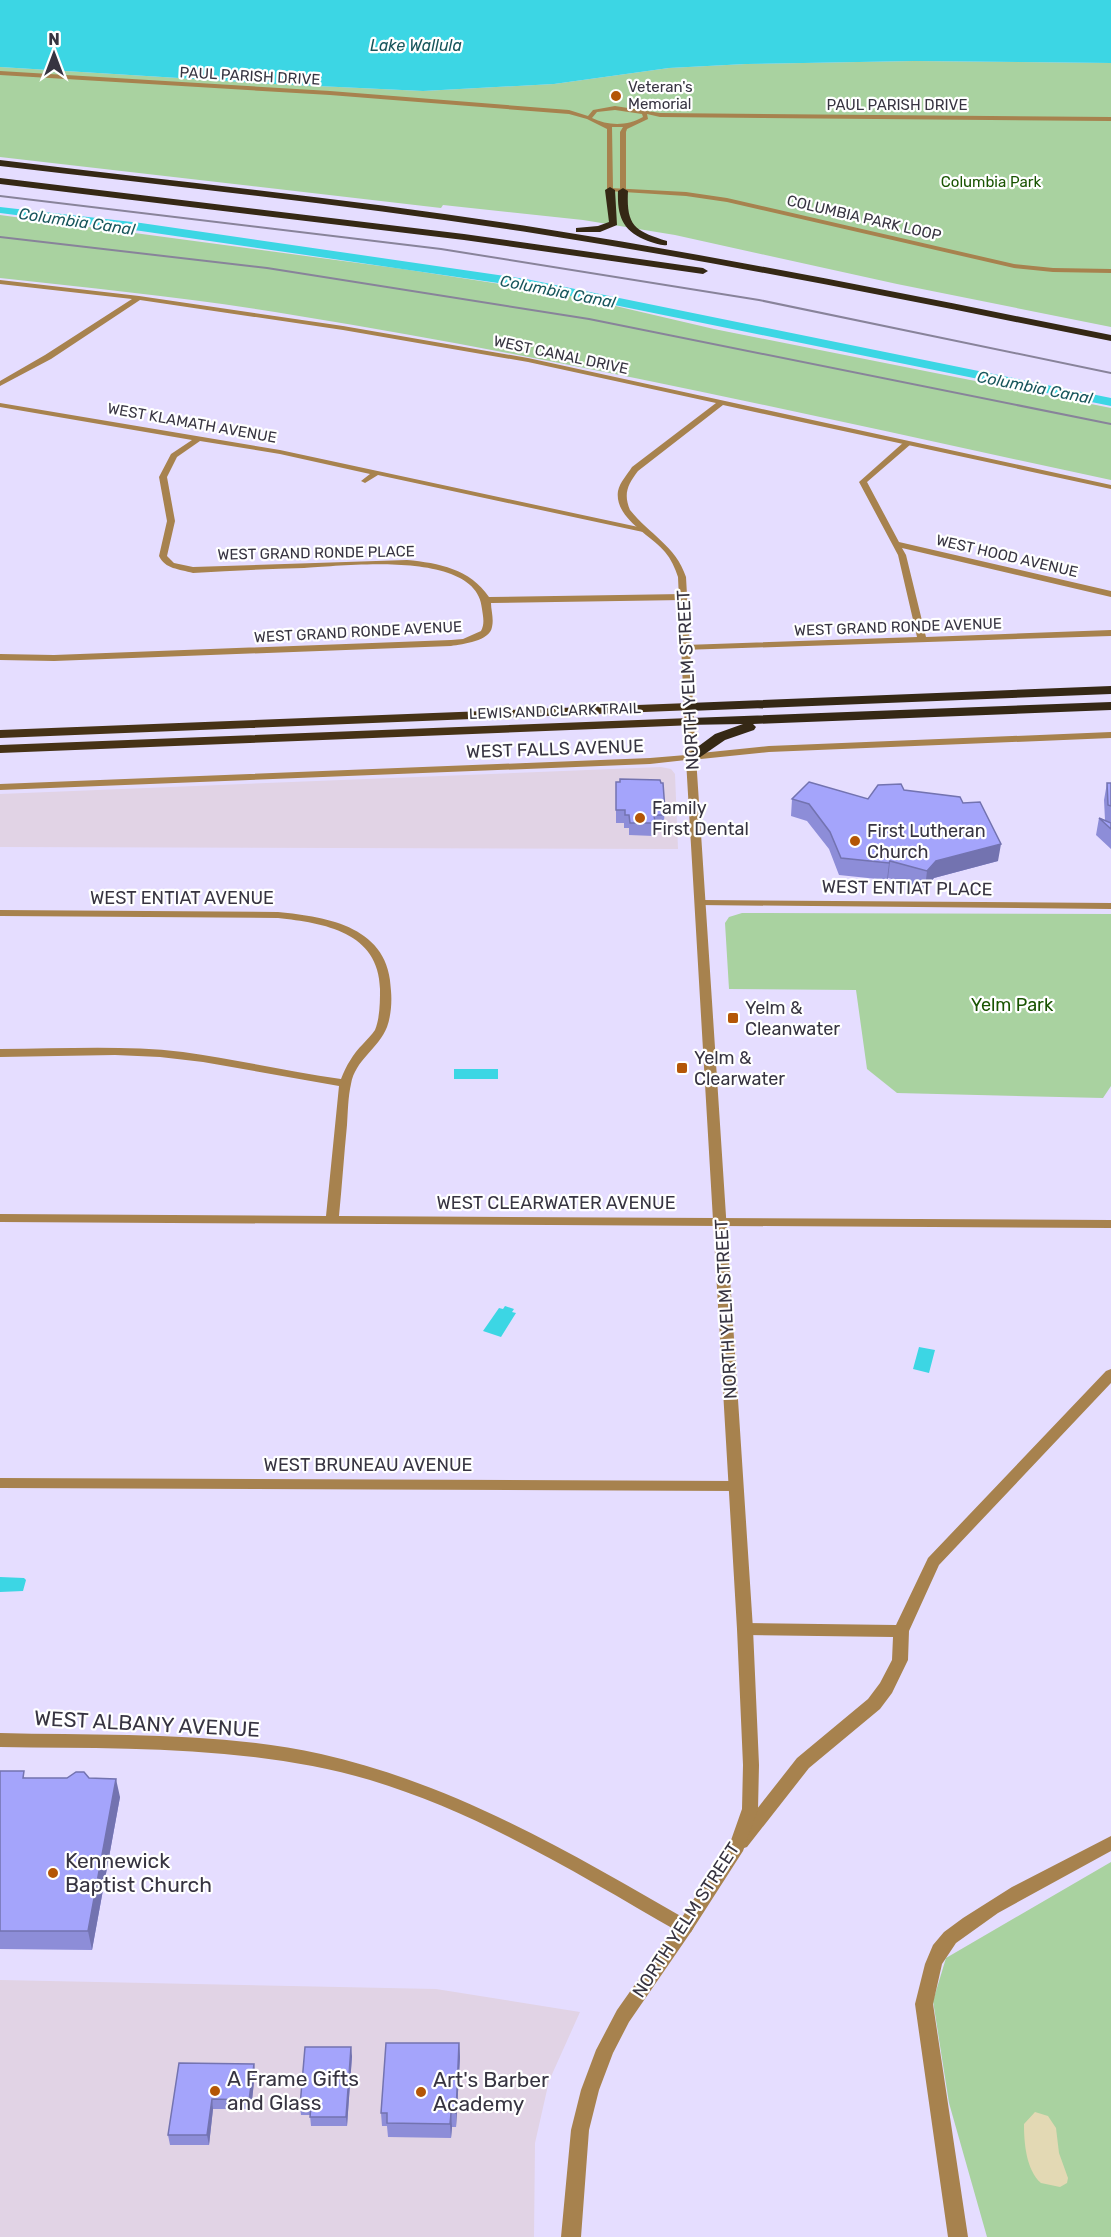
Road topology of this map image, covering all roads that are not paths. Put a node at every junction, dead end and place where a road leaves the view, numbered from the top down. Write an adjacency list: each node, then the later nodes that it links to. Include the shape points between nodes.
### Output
1 (0, 74): 2 (street, PAUL PARISH DRIVE)
2 (498, 106): 3 (street, PAUL PARISH DRIVE); 7 (street, PAUL PARISH DRIVE, via 569,112)
3 (606, 109): 4 (street, PAUL PARISH DRIVE); 7 (street, via 595,111)
4 (639, 111): 5 (street, PAUL PARISH DRIVE); 8 (street, via 646,116)
5 (749, 117): 6 (street, PAUL PARISH DRIVE); 8 (street, PAUL PARISH DRIVE)
6 (1111, 117)
7 (590, 118): 9 (street, PAUL PARISH DRIVE)
8 (643, 121): 10 (street, PAUL PARISH DRIVE)
9 (599, 123): 10 (street, PAUL PARISH DRIVE); 14 (street, via 610,128)
10 (634, 123): 15 (street, via 623,132)
11 (0, 164): 12 (highway)
12 (136, 180): 14 (highway, via 298,195 579,230 600,229 614,223); 21 (highway, via 526,229)
13 (0, 181): 17 (highway, via 475,238)
14 (610, 190): 15 (street, COLUMBIA PARK LOOP)
15 (623, 191): 16 (street, COLUMBIA PARK LOOP, via 728,200 1014,266); 21 (highway, via 624,221 648,237)
16 (1111, 271)
17 (716, 273)
18 (738, 276): 23 (highway)
19 (0, 282): 20 (street, WEST CANAL DRIVE)
20 (139, 298): 24 (street); 25 (street, WEST CANAL DRIVE, via 528,360)
21 (912, 298): 22 (highway)
22 (1111, 338)
23 (1111, 345)
24 (0, 384)
25 (720, 404): 28 (street, WEST CANAL DRIVE); 32 (street, NORTH YELM STREET, via 653,454 624,482 625,507)
26 (0, 405): 27 (street, WEST KLAMATH AVENUE)
27 (199, 438): 29 (street, WEST KLAMATH AVENUE); 36 (street, WEST GRAND RONDE PLACE, via 174,456 163,477 171,521 163,556 171,565 193,570 420,564 462,576)
28 (907, 444): 31 (street, WEST CANAL DRIVE); 33 (street, via 863,482)
29 (378, 472): 30 (street); 32 (street, WEST KLAMATH AVENUE)
30 (365, 481)
31 (1111, 487)
32 (644, 530): 35 (street, NORTH YELM STREET, via 675,560 682,577)
33 (896, 544): 34 (street, WEST HOOD AVENUE); 38 (street)
34 (1111, 594)
35 (683, 597): 36 (street); 39 (street, NORTH YELM STREET)
36 (486, 600): 40 (street, WEST GRAND RONDE AVENUE, via 485,633 451,644)
37 (1111, 633): 38 (street, WEST GRAND RONDE AVENUE)
38 (922, 639): 39 (street, WEST GRAND RONDE AVENUE)
39 (685, 648): 43 (street, NORTH YELM STREET)
40 (0, 657)
41 (1111, 690): 43 (highway, LEWIS AND CLARK TRAIL)
42 (1111, 705): 44 (highway, LEWIS AND CLARK TRAIL)
43 (690, 707): 45 (street, NORTH YELM STREET); 46 (highway, LEWIS AND CLARK TRAIL)
44 (792, 718): 45 (highway, LEWIS AND CLARK TRAIL); 49 (highway, via 733,731)
45 (690, 723): 48 (highway, LEWIS AND CLARK TRAIL); 49 (street, NORTH YELM STREET)
46 (0, 734)
47 (1111, 735): 49 (street, WEST FALLS AVENUE, via 760,749)
48 (0, 749)
49 (691, 757): 50 (street, WEST FALLS AVENUE); 51 (street, NORTH YELM STREET)
50 (0, 787)
51 (702, 903): 52 (street, WEST ENTIAT PLACE); 58 (street, NORTH YELM STREET)
52 (1111, 906)
53 (0, 913): 55 (street, WEST ENTIAT AVENUE, via 278,915 321,921 360,937 380,957 388,980 382,1026 350,1069)
54 (0, 1053): 55 (street, via 183,1056)
55 (345, 1083): 57 (street)
56 (0, 1218): 57 (street, WEST CLEARWATER AVENUE)
57 (332, 1220): 58 (street, WEST CLEARWATER AVENUE)
58 (720, 1221): 59 (street, WEST CLEARWATER AVENUE); 62 (street, NORTH YELM STREET)
59 (1111, 1224)
60 (1111, 1374): 64 (street, via 933,1562)
61 (0, 1483): 62 (street, WEST BRUNEAU AVENUE)
62 (736, 1486): 63 (street, NORTH YELM STREET)
63 (745, 1629): 64 (street); 67 (street, NORTH YELM STREET, via 752,1787 750,1809)
64 (901, 1631): 67 (street, via 900,1660 874,1704 803,1763)
65 (0, 1740): 68 (street, WEST ALBANY AVENUE, via 242,1749 320,1761 398,1782 483,1816)
66 (1111, 1843): 70 (street, via 983,1913 958,1931 940,1950 929,1977 924,2004)
67 (737, 1846): 68 (street, NORTH YELM STREET)
68 (685, 1928): 69 (street, NORTH YELM STREET, via 622,2016 590,2090 580,2130)
69 (571, 2237)
70 (958, 2237)

